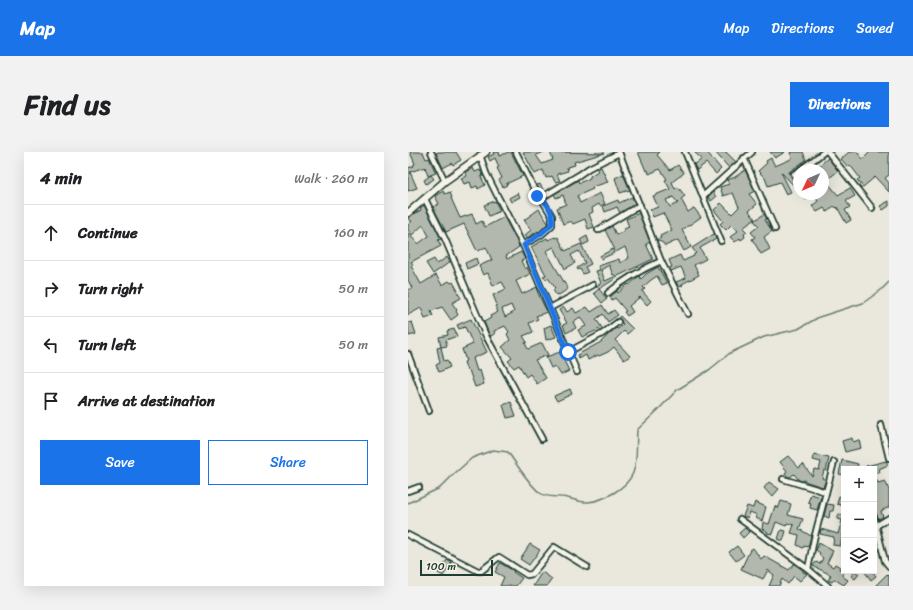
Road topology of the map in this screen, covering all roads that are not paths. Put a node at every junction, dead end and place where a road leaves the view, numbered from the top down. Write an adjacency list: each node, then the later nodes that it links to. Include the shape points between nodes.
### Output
1 (431, 152): 11 (street)
2 (516, 152): 13 (street, via 537,196)
3 (685, 152): 12 (street)
4 (752, 152): 9 (street)
5 (824, 152): 10 (street)
6 (828, 152): 16 (street)
7 (619, 153): 13 (street); 15 (street)
8 (483, 154): 11 (street); 21 (street, via 486,173)
9 (744, 158): 12 (street); 18 (street)
10 (807, 164)
11 (445, 181): 14 (street)
12 (703, 196): 20 (street)
13 (541, 198): 21 (street, via 552,216 552,224)
14 (426, 199): 17 (street); 33 (street, via 486,336)
15 (640, 205): 19 (street); 22 (street)
16 (872, 208)
17 (408, 213)
18 (775, 229)
19 (598, 230)
20 (721, 241)
21 (524, 245): 25 (street)
22 (661, 261): 24 (street, via 624,280); 26 (street)
23 (593, 285): 25 (street)
24 (608, 294)
25 (550, 308): 28 (street)
26 (688, 314)
27 (618, 322): 28 (street, via 602,334)
28 (568, 352): 30 (street)
29 (408, 354): 31 (street)
30 (577, 372)
31 (429, 411)
32 (881, 425): 34 (street)
33 (542, 439)
34 (889, 458)
35 (834, 462): 39 (street)
36 (783, 479): 39 (street)
37 (419, 487): 38 (street)
38 (408, 491)
39 (826, 492): 47 (street)
40 (889, 518): 42 (street)
41 (740, 520): 47 (street)
42 (877, 525)
43 (877, 530): 45 (street, via 885,561)
44 (408, 535): 46 (street, via 481,571 499,557 527,575 532,574 554,546)
45 (889, 566)
46 (588, 567)
47 (808, 569): 48 (street)
48 (828, 586)

